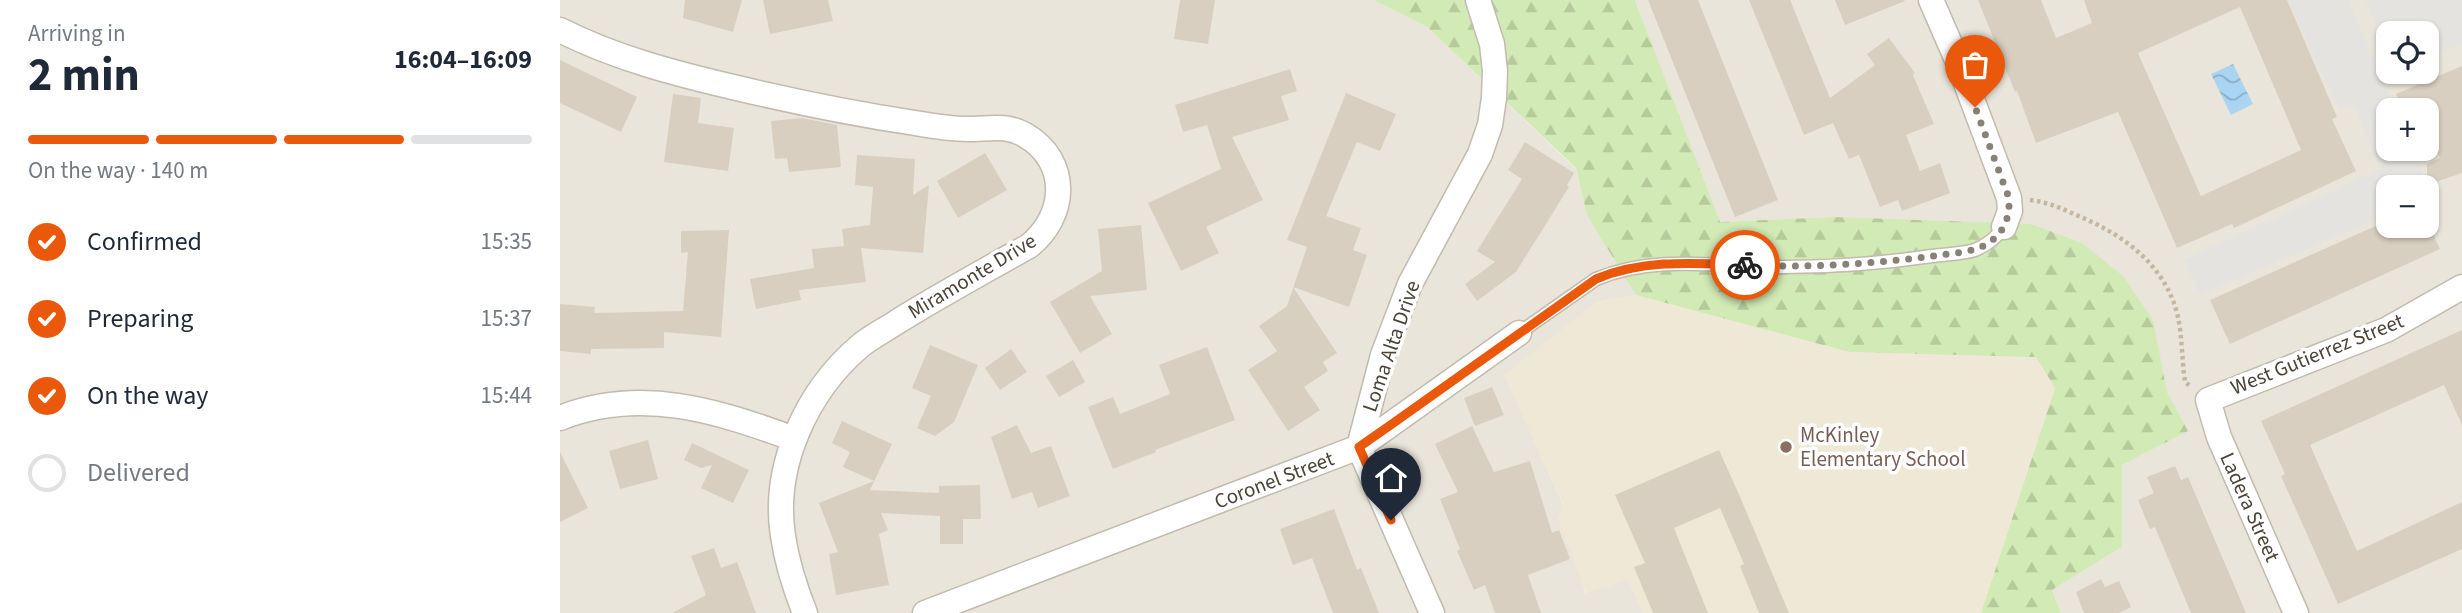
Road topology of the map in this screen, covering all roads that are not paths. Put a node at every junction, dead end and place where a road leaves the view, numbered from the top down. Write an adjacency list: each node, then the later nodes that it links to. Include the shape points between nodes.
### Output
1 (1478, 0): 10 (street, Loma Alta Drive, via 1495,71 1490,125 1474,166 1410,284 1383,355)
2 (1931, 0): 4 (street, Coronel Street, via 2009,198)
3 (560, 30): 9 (street, Miramonte Drive, via 628,59 794,101 917,124 1009,128 1034,140 1051,161 1058,201 1040,237 862,344 822,386)
4 (2004, 227): 6 (lane, Coronel Street, via 1973,251 1910,259 1783,267 1687,262 1610,273)
5 (2462, 287): 7 (street, West Gutierrez Street, via 2386,330)
6 (1519, 333): 10 (street, Coronel Street)
7 (2208, 400): 14 (street, Ladera Street, via 2219,437)
8 (560, 418): 9 (street, via 607,406 690,406)
9 (794, 439): 11 (street, Miramonte Drive, via 785,475 782,534)
10 (1359, 447): 12 (street, Coronel Street); 13 (street)
11 (805, 613)
12 (925, 613)
13 (1432, 613)
14 (2296, 613)

